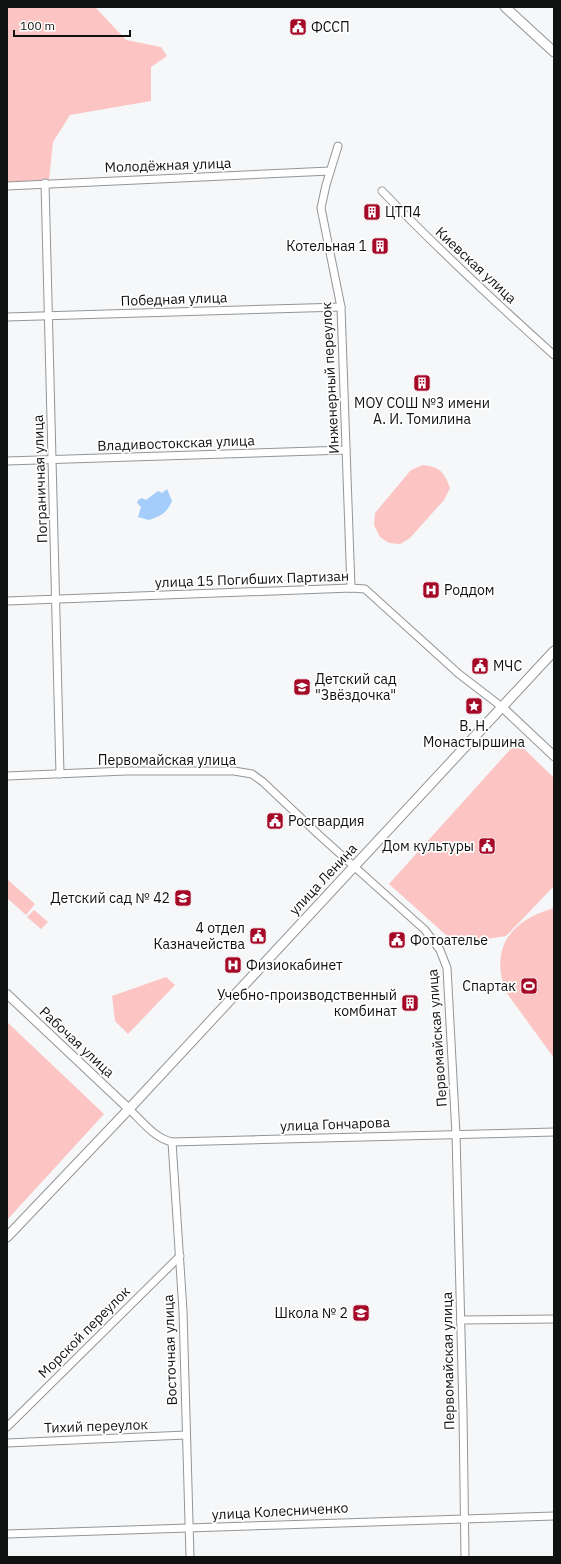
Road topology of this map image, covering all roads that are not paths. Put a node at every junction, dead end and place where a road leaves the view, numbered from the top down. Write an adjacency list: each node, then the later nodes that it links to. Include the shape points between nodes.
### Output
1 (505, 7): 2 (main road)
2 (554, 52)
3 (338, 146): 4 (street, Инженерный переулок)
4 (330, 172): 5 (street, Молодёжная улица); 8 (street, Инженерный переулок, via 321,208)
5 (45, 183): 6 (street, Молодёжная улица); 9 (street, Пограничная улица)
6 (7, 186)
7 (382, 191): 11 (street, Киевская улица, via 416,227)
8 (341, 307): 9 (street, Победная улица); 12 (street, Инженерный переулок)
9 (48, 316): 10 (street, Победная улица); 13 (street, Пограничная улица)
10 (7, 317)
11 (554, 355)
12 (346, 450): 13 (street, Владивостокская улица); 15 (street, Инженерный переулок)
13 (52, 460): 14 (street, Владивостокская улица); 16 (street, Пограничная улица)
14 (7, 461)
15 (352, 588): 16 (street, улица 15 Погибших Партизан); 19 (street, улица 15 Погибших Партизан, via 365,589 459,674)
16 (56, 599): 17 (street, улица 15 Погибших Партизан); 21 (street, Пограничная улица)
17 (7, 601)
18 (554, 651): 19 (main road, улица Ленина)
19 (502, 707): 20 (street, улица 15 Погибших Партизан); 23 (main road, улица Ленина)
20 (554, 756)
21 (60, 774): 22 (street, Первомайская улица); 23 (street, Первомайская улица, via 234,771 252,774)
22 (7, 776)
23 (354, 866): 25 (main road, улица Ленина); 27 (street, Первомайская улица, via 425,930 440,950 447,968)
24 (7, 994): 25 (street, Рабочая улица)
25 (129, 1109): 28 (street, улица Гончарова, via 152,1132); 29 (main road, улица Ленина)
26 (554, 1132): 27 (street, улица Гончарова)
27 (456, 1134): 28 (street, улица Гончарова); 32 (street, Первомайская улица)
28 (172, 1142): 30 (street, Восточная улица)
29 (7, 1237)
30 (180, 1256): 33 (street, Морской переулок); 34 (street, Восточная улица)
31 (554, 1319): 32 (street)
32 (460, 1320): 37 (street, Первомайская улица)
33 (7, 1427)
34 (186, 1435): 35 (street, Тихий переулок); 38 (street, Восточная улица)
35 (7, 1442)
36 (554, 1516): 37 (street, улица Колесниченко)
37 (463, 1518): 38 (street, улица Колесниченко); 41 (street, Первомайская улица)
38 (188, 1529): 39 (street, улица Колесниченко); 40 (street, Восточная улица)
39 (7, 1534)
40 (190, 1557)
41 (464, 1557)

